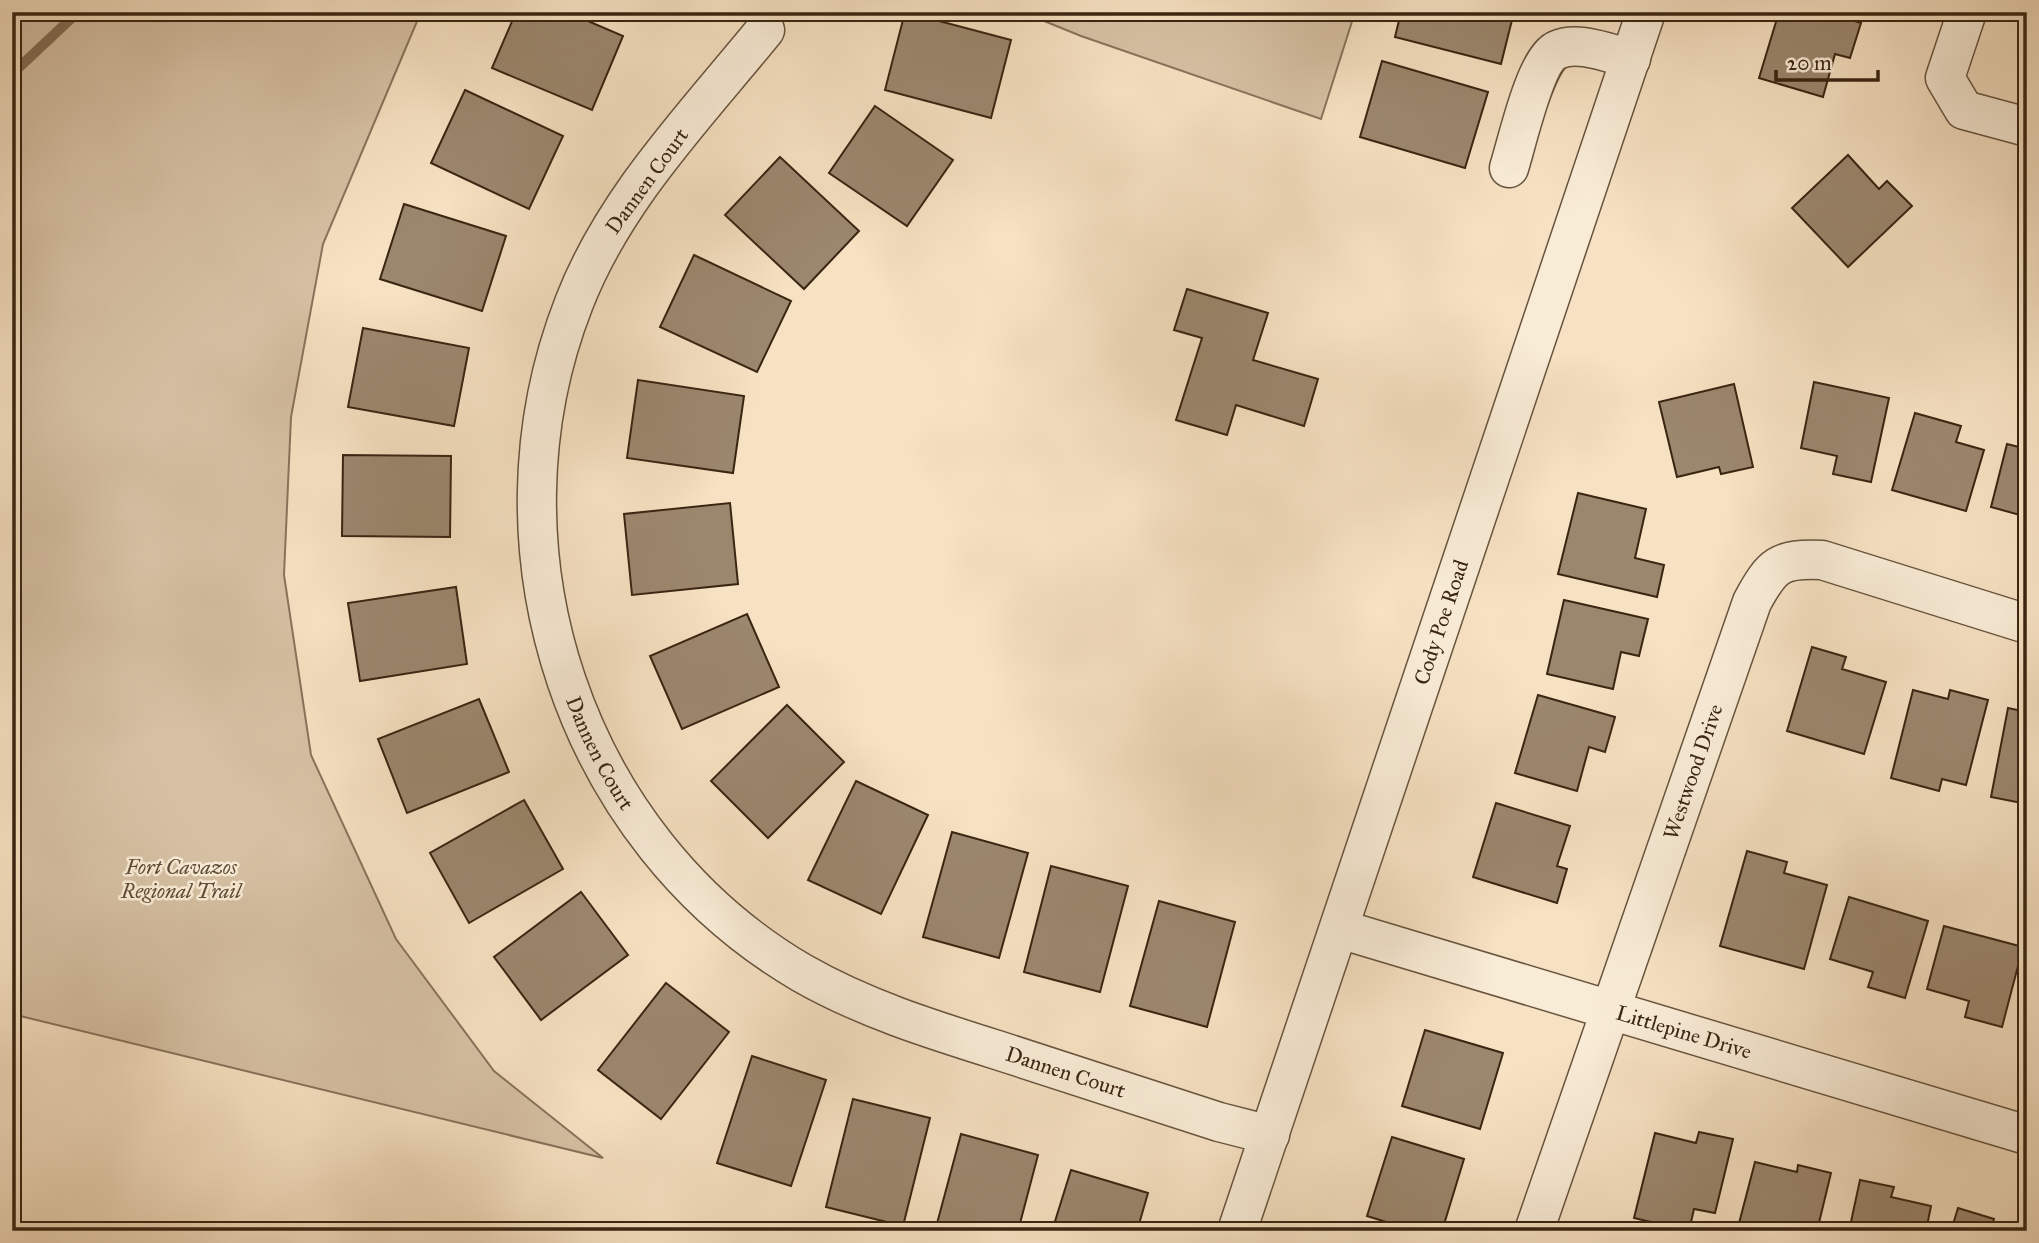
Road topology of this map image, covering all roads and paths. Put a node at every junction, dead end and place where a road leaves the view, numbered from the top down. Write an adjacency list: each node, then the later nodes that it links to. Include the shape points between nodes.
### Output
1 (1646, 12): 4 (street, Cody Poe Road)
2 (1967, 12): 5 (street, via 1945,78 1965,110)
3 (765, 30): 10 (street, Dannen Court, via 627,203 574,302 552,370 537,456 537,543 546,613 562,674 593,750 663,856 717,911 755,942 841,995 914,1023)
4 (1631, 59): 6 (street, via 1586,48 1559,49 1548,55); 8 (street, Cody Poe Road)
5 (2027, 127)
6 (1509, 168)
7 (2027, 624): 9 (street, Westwood Drive, via 1822,560 1778,564 1752,602)
8 (1340, 929): 9 (street, Littlepine Drive); 10 (street, Cody Poe Road)
9 (1609, 1010): 11 (street, Littlepine Drive); 13 (street, Westwood Drive)
10 (1269, 1135): 12 (street, Cody Poe Road)
11 (2027, 1135)
12 (1237, 1231)
13 (1534, 1231)

